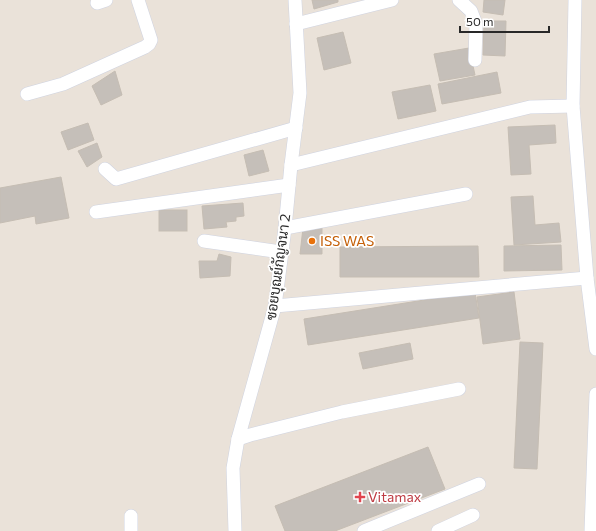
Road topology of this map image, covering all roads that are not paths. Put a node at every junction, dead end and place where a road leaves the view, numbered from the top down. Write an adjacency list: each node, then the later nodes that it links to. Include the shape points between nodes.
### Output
1 (138, 0): 8 (street, via 151,40 149,44 63,84)
2 (295, 0): 6 (street, ซอยบุณย์กัญจนา 2)
3 (392, 0): 6 (street)
4 (460, 0): 7 (street, via 472,11 476,24)
5 (575, 0): 9 (street)
6 (296, 24): 10 (street, ซอยบุณย์กัญจนา 2, via 300,93)
7 (475, 60)
8 (27, 94)
9 (573, 106): 11 (street, via 530,107); 19 (street)
10 (296, 128): 11 (street, ซอยบุณย์กัญจนา 2); 12 (street, via 116,179)
11 (291, 165): 13 (street, ซอยบุณย์กัญจนา 2)
12 (105, 169)
13 (289, 185): 15 (street); 16 (street, ซอยบุณย์กัญจนา 2)
14 (466, 194): 16 (street)
15 (96, 212)
16 (285, 228): 18 (street, ซอยบุณย์กัญจนา 2)
17 (204, 241): 18 (street)
18 (281, 252): 20 (street, ซอยบุณย์กัญจนา 2)
19 (587, 278): 20 (street); 21 (street)
20 (275, 306): 24 (street, ซอยบุณย์กัญจนา 2)
21 (596, 349)
22 (459, 389): 24 (street, via 342,412)
23 (596, 394): 32 (street)
24 (238, 439): 29 (street, ซอยบุณย์กัญจนา 2, via 233,468)
25 (479, 484): 30 (street)
26 (473, 515): 31 (street)
27 (131, 516): 28 (street)
28 (131, 531)
29 (235, 531)
30 (364, 531)
31 (438, 531)
32 (591, 531)

